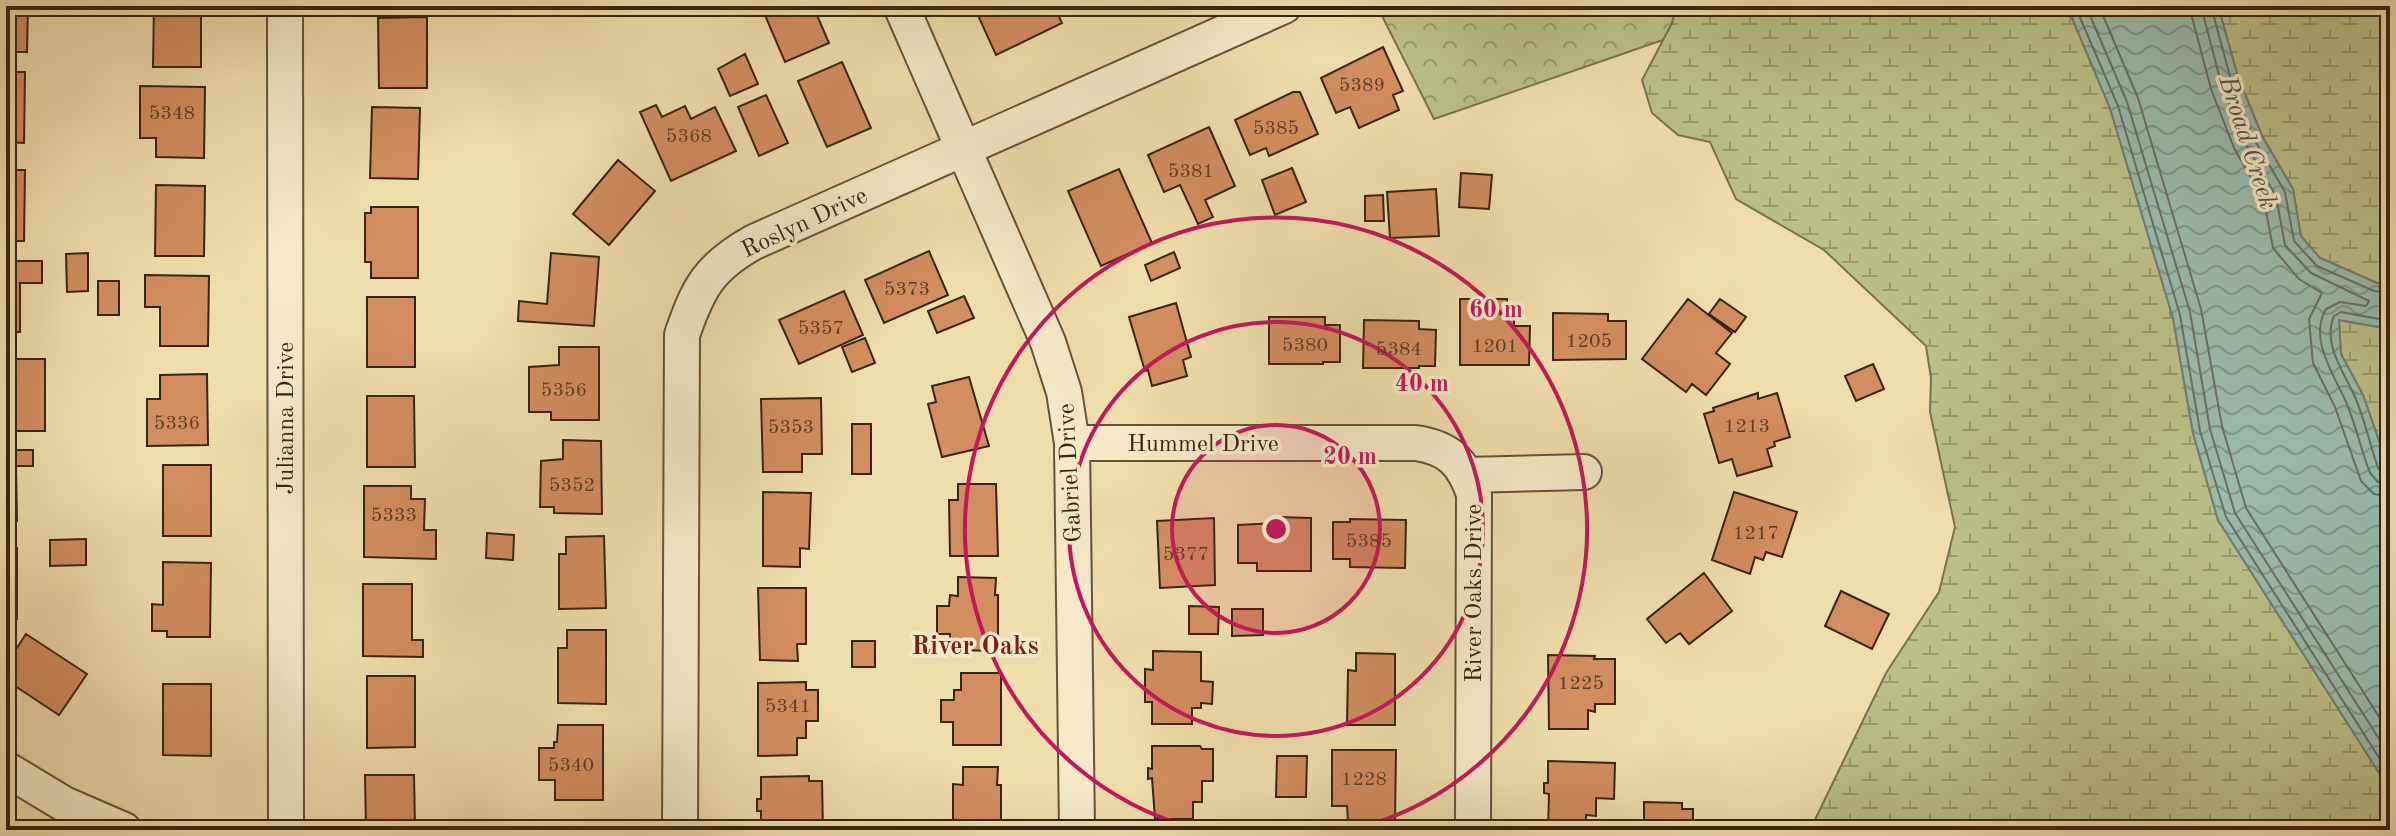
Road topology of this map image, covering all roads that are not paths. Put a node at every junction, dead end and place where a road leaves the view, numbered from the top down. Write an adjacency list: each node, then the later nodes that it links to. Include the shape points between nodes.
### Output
1 (285, 6): 10 (street, Julianna Drive)
2 (901, 6): 4 (street, Gabriel Drive)
3 (1284, 6): 4 (street, Roslyn Drive)
4 (964, 150): 5 (street, Gabriel Drive, via 1048,342 1064,392); 11 (street, Roslyn Drive, via 754,242 713,272 694,299 682,335)
5 (1072, 443): 7 (street, Hummel Drive, via 1416,443 1453,456); 12 (street, Gabriel Drive)
6 (1584, 472): 7 (street, River Oaks Drive)
7 (1467, 475): 13 (street, River Oaks Drive, via 1474,494)
8 (6, 769): 9 (street, via 64,804)
9 (124, 830)
10 (286, 830)
11 (680, 830)
12 (1077, 830)
13 (1473, 830)

